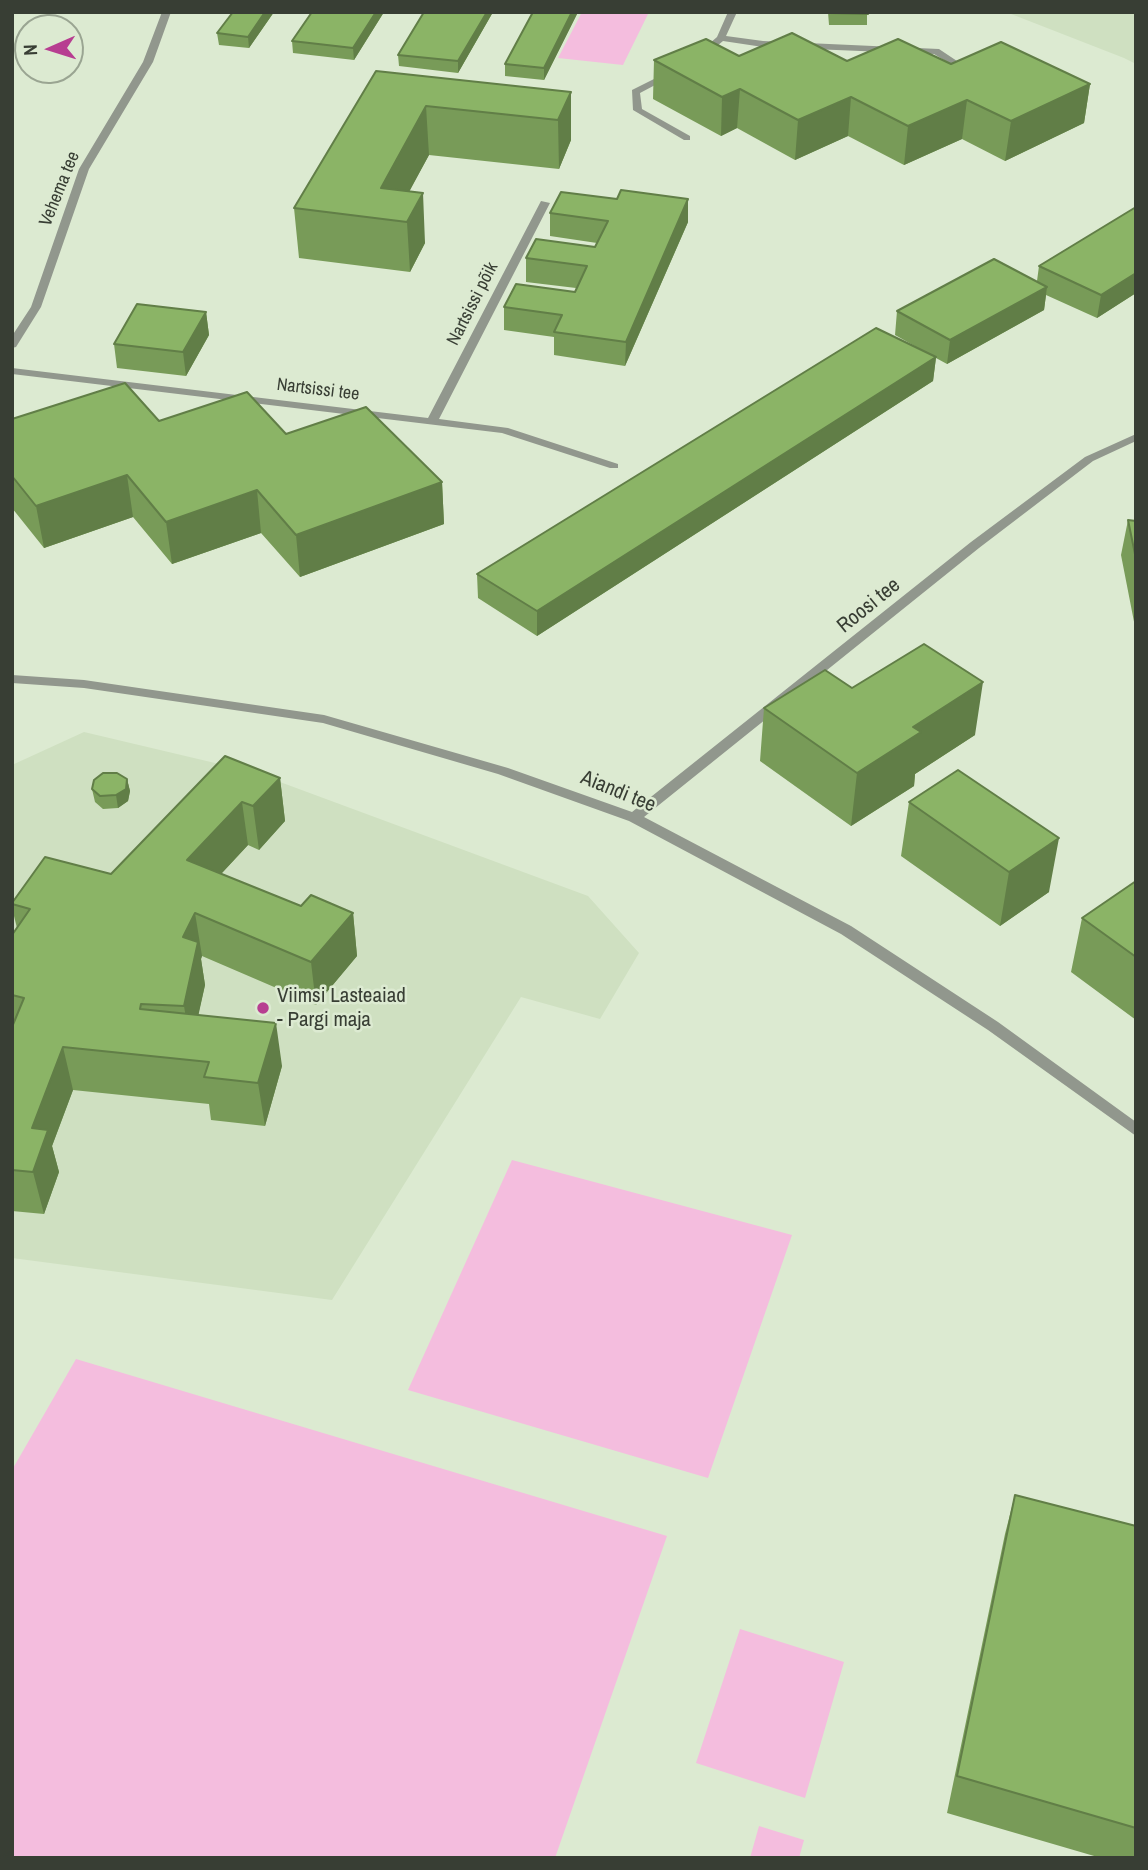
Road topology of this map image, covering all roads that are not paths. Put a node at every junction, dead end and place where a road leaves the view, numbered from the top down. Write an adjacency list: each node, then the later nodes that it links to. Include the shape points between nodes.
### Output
1 (167, 12): 9 (street, Vehema tee, via 148,62 84,169 36,307)
2 (733, 12): 3 (street)
3 (721, 38): 4 (street); 6 (street, via 936,51 952,61)
4 (705, 53)
5 (685, 67): 7 (street, via 635,92 638,110)
6 (950, 83)
7 (687, 138)
8 (545, 203): 11 (street, Nartsissi põik)
9 (12, 345)
10 (12, 371): 11 (street, Nartsissi tee)
11 (432, 421): 13 (street, Nartsissi tee, via 504,430)
12 (1136, 437): 15 (street, Roosi tee, via 1089,459)
13 (614, 466)
14 (12, 679): 15 (street, Aiandi tee, via 84,684 324,719 503,771)
15 (634, 818): 16 (street, Aiandi tee, via 846,930 993,1026)
16 (1136, 1130)

